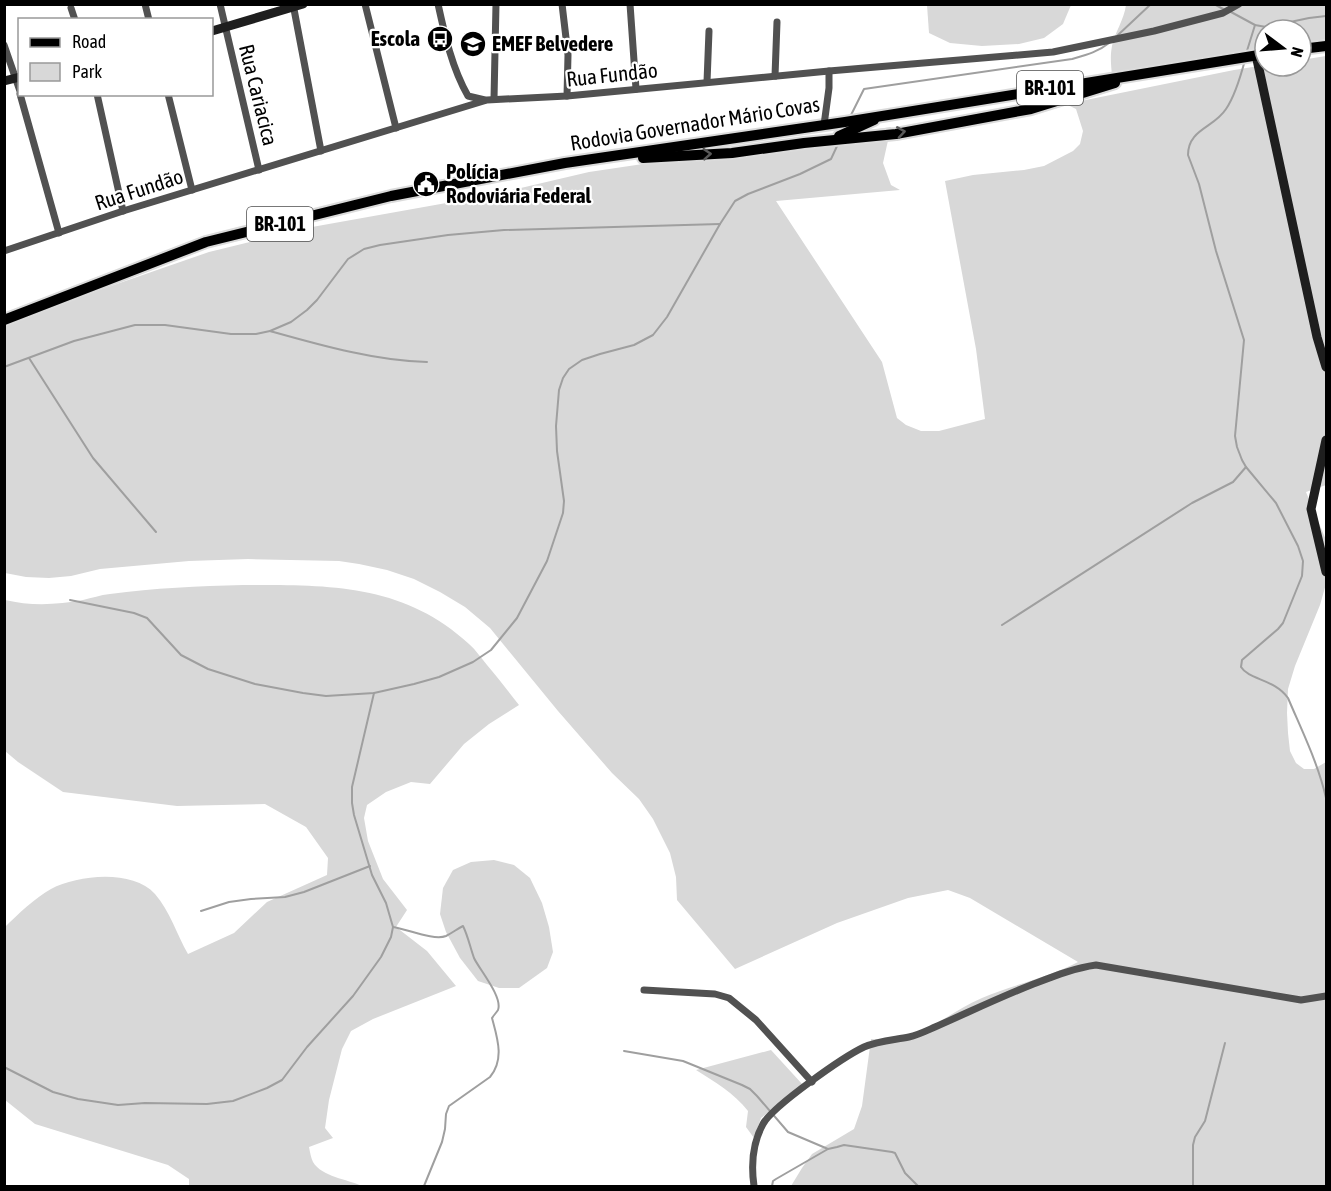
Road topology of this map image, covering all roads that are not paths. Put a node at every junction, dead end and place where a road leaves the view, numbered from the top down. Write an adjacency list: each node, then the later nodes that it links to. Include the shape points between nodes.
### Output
1 (220, 4): 12 (street, Rua Cariacica)
2 (365, 4): 32 (street)
3 (438, 4): 29 (street, via 460,82 468,96)
4 (496, 4): 29 (street)
5 (562, 4): 28 (street, via 568,55)
6 (630, 4): 24 (street)
7 (1239, 4): 17 (street, Rua Fundão, via 1223,13 1154,31 1053,52)
8 (296, 5): 12 (street); 34 (street)
9 (71, 8): 10 (street)
10 (74, 18)
11 (777, 22): 19 (street)
12 (224, 28): 13 (street); 36 (street, Rua Cariacica)
13 (213, 31)
14 (709, 31): 23 (street)
15 (4, 45): 20 (street)
16 (1253, 56): 18 (main road, Rodovia Governador Mário Covas / BR-101)
17 (829, 70): 19 (street, Rua Fundão); 31 (street)
18 (1147, 73): 30 (main road, Rodovia Governador Mário Covas / BR-101); 33 (main road, one-way to 18, via 896,134 1031,109)
19 (775, 76): 23 (street, Rua Fundão)
20 (18, 77): 22 (street)
21 (1265, 78): 42 (street)
22 (4, 81)
23 (707, 82): 24 (street, Rua Fundão)
24 (636, 89): 28 (street, Rua Fundão)
25 (21, 96): 39 (street)
26 (97, 96): 38 (street)
27 (168, 96): 37 (street)
28 (567, 96): 29 (street, Rua Fundão)
29 (491, 100): 32 (street, Rua Fundão)
30 (886, 115): 31 (main road, Rodovia Governador Mário Covas / BR-101); 33 (main road, via 844,135)
31 (824, 124): 35 (main road, Rodovia Governador Mário Covas / BR-101)
32 (396, 128): 34 (street, Rua Fundão)
33 (804, 143): 35 (main road, one-way to 33, via 732,153)
34 (321, 151): 36 (street, Rua Fundão)
35 (565, 163): 41 (main road, Rodovia Governador Mário Covas / BR-101, via 391,196 206,242)
36 (259, 170): 37 (street, Rua Fundão)
37 (192, 190): 38 (street, Rua Fundão)
38 (123, 211): 39 (street, Rua Fundão)
39 (59, 233): 40 (street, Rua Fundão)
40 (4, 251)
41 (4, 320)
42 (1326, 368)
43 (1326, 440): 44 (street, via 1311,509)
44 (1326, 572)
45 (644, 990): 47 (street, via 729,998 756,1020)
46 (1326, 996): 47 (street, via 1300,1000 1105,966 1084,966 926,1031 866,1047)
47 (812, 1082): 48 (street, via 764,1123 752,1157)
48 (754, 1186)

